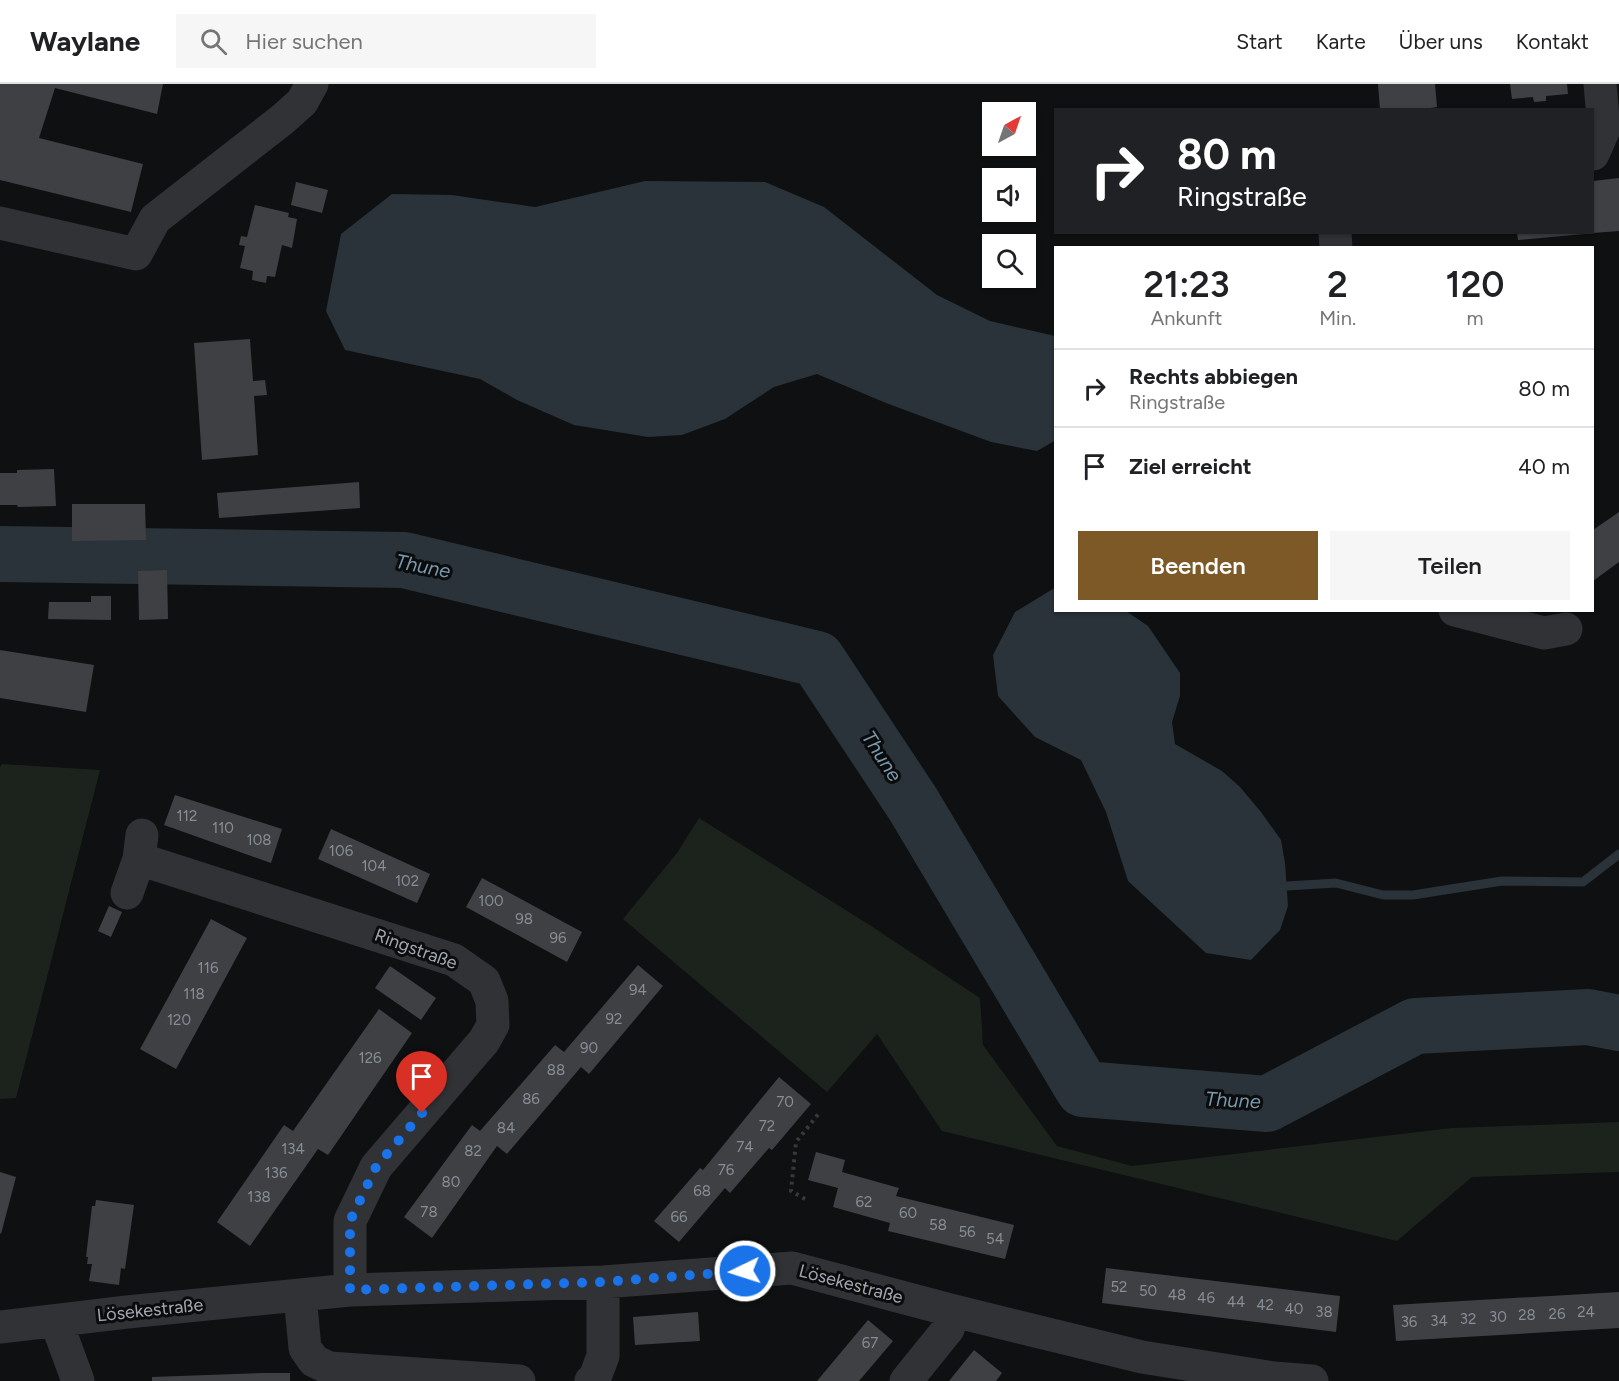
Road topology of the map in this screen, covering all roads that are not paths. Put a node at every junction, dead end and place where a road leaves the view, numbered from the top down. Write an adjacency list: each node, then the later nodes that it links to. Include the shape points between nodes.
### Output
1 (312, 84): 4 (street, via 302,102 283,119 155,219 136,254)
2 (1600, 84): 3 (street, via 1604,129)
3 (1594, 152)
4 (0, 223)
5 (1463, 612): 6 (street, via 1544,633)
6 (1566, 629)
7 (127, 893): 9 (street, Ringstraße, via 140,847 454,960 484,981 492,1001 493,1025 376,1167 350,1221)
8 (603, 1282): 9 (street, Lösekestraße); 11 (street, Lösekestraße, via 792,1268); 17 (street, via 603,1356)
9 (350, 1290): 10 (street, Lösekestraße)
10 (300, 1296): 12 (street, Lösekestraße); 16 (street, via 305,1348 314,1360 329,1368)
11 (954, 1311): 14 (street, Lösekestraße, via 1142,1357); 18 (street, via 948,1329)
12 (56, 1321): 13 (street, Lösekestraße); 15 (street)
13 (0, 1327)
14 (1274, 1380): 19 (street, Lösekestraße)
15 (78, 1381)
16 (519, 1381)
17 (591, 1381)
18 (906, 1381)
19 (1312, 1381)

